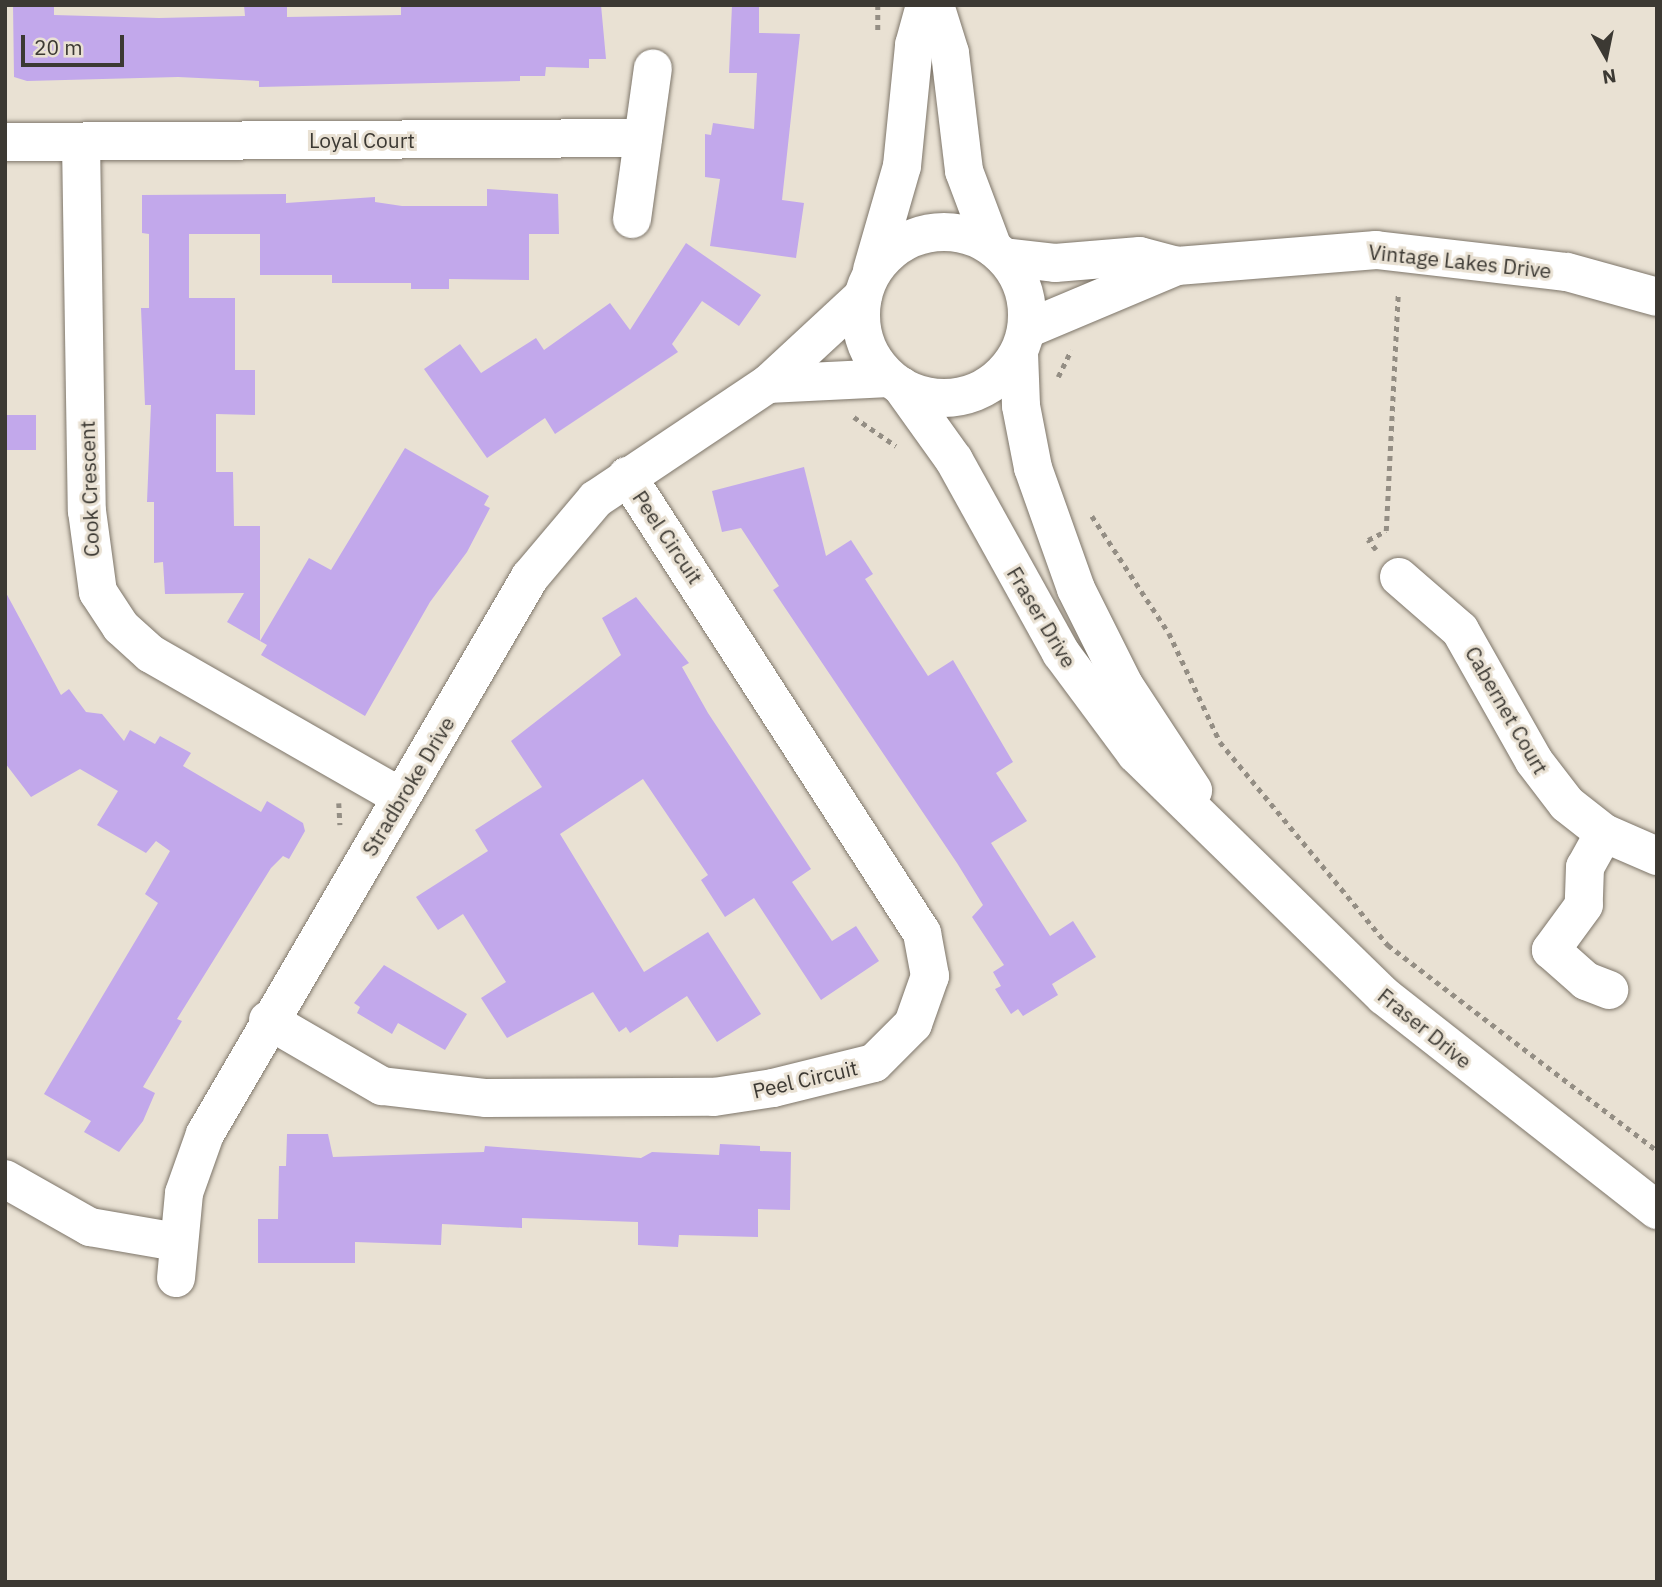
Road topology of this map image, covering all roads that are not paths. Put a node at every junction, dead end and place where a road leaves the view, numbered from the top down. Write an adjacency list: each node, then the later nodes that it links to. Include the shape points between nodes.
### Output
1 (925, 5): 10 (street, via 914,44 902,166)
2 (934, 5): 8 (street, via 950,53 964,171)
3 (653, 68): 4 (street)
4 (643, 138): 6 (street, Loyal Court); 7 (street)
5 (5, 142): 6 (street, Loyal Court)
6 (82, 142): 17 (street, Cook Crescent, via 86,511 98,592 121,627 151,654)
7 (632, 219)
8 (999, 253): 9 (street, Vintage Lakes Drive, via 1055,264 1140,256); 10 (street, via 956,233 924,234 892,250); 12 (street, via 1025,292)
9 (1177, 266): 11 (street, Vintage Lakes Drive, via 1376,250 1567,272); 12 (street, Vintage Lakes Drive)
10 (866, 287): 13 (street, via 865,342); 14 (street, Stradbroke Drive)
11 (1657, 297)
12 (1023, 341): 13 (street, via 995,381 971,394 928,397); 18 (street, Fraser Drive, via 1032,460 1076,589 1124,685 1188,778)
13 (895, 382): 14 (street); 18 (street, Fraser Drive, via 954,460 1061,653 1136,754)
14 (768, 384): 15 (street, Stradbroke Drive)
15 (627, 476): 17 (street, Stradbroke Drive, via 583,510 530,577); 22 (street, Peel Circuit, via 914,918 930,976 914,1024 874,1063 773,1088 714,1097 486,1098 382,1086)
16 (1399, 577): 19 (street, Cabernet Court, via 1460,630 1543,776)
17 (401, 797): 22 (street, Stradbroke Drive)
18 (1210, 827): 24 (street, Fraser Drive, via 1384,996)
19 (1604, 833): 20 (street, Cabernet Court); 21 (street, via 1585,867 1584,905 1551,950 1586,981)
20 (1657, 856)
21 (1609, 990)
22 (268, 1020): 23 (street, Stradbroke Drive, via 205,1134 184,1193 176,1260 83,1225)
23 (5, 1179)
24 (1657, 1210)

